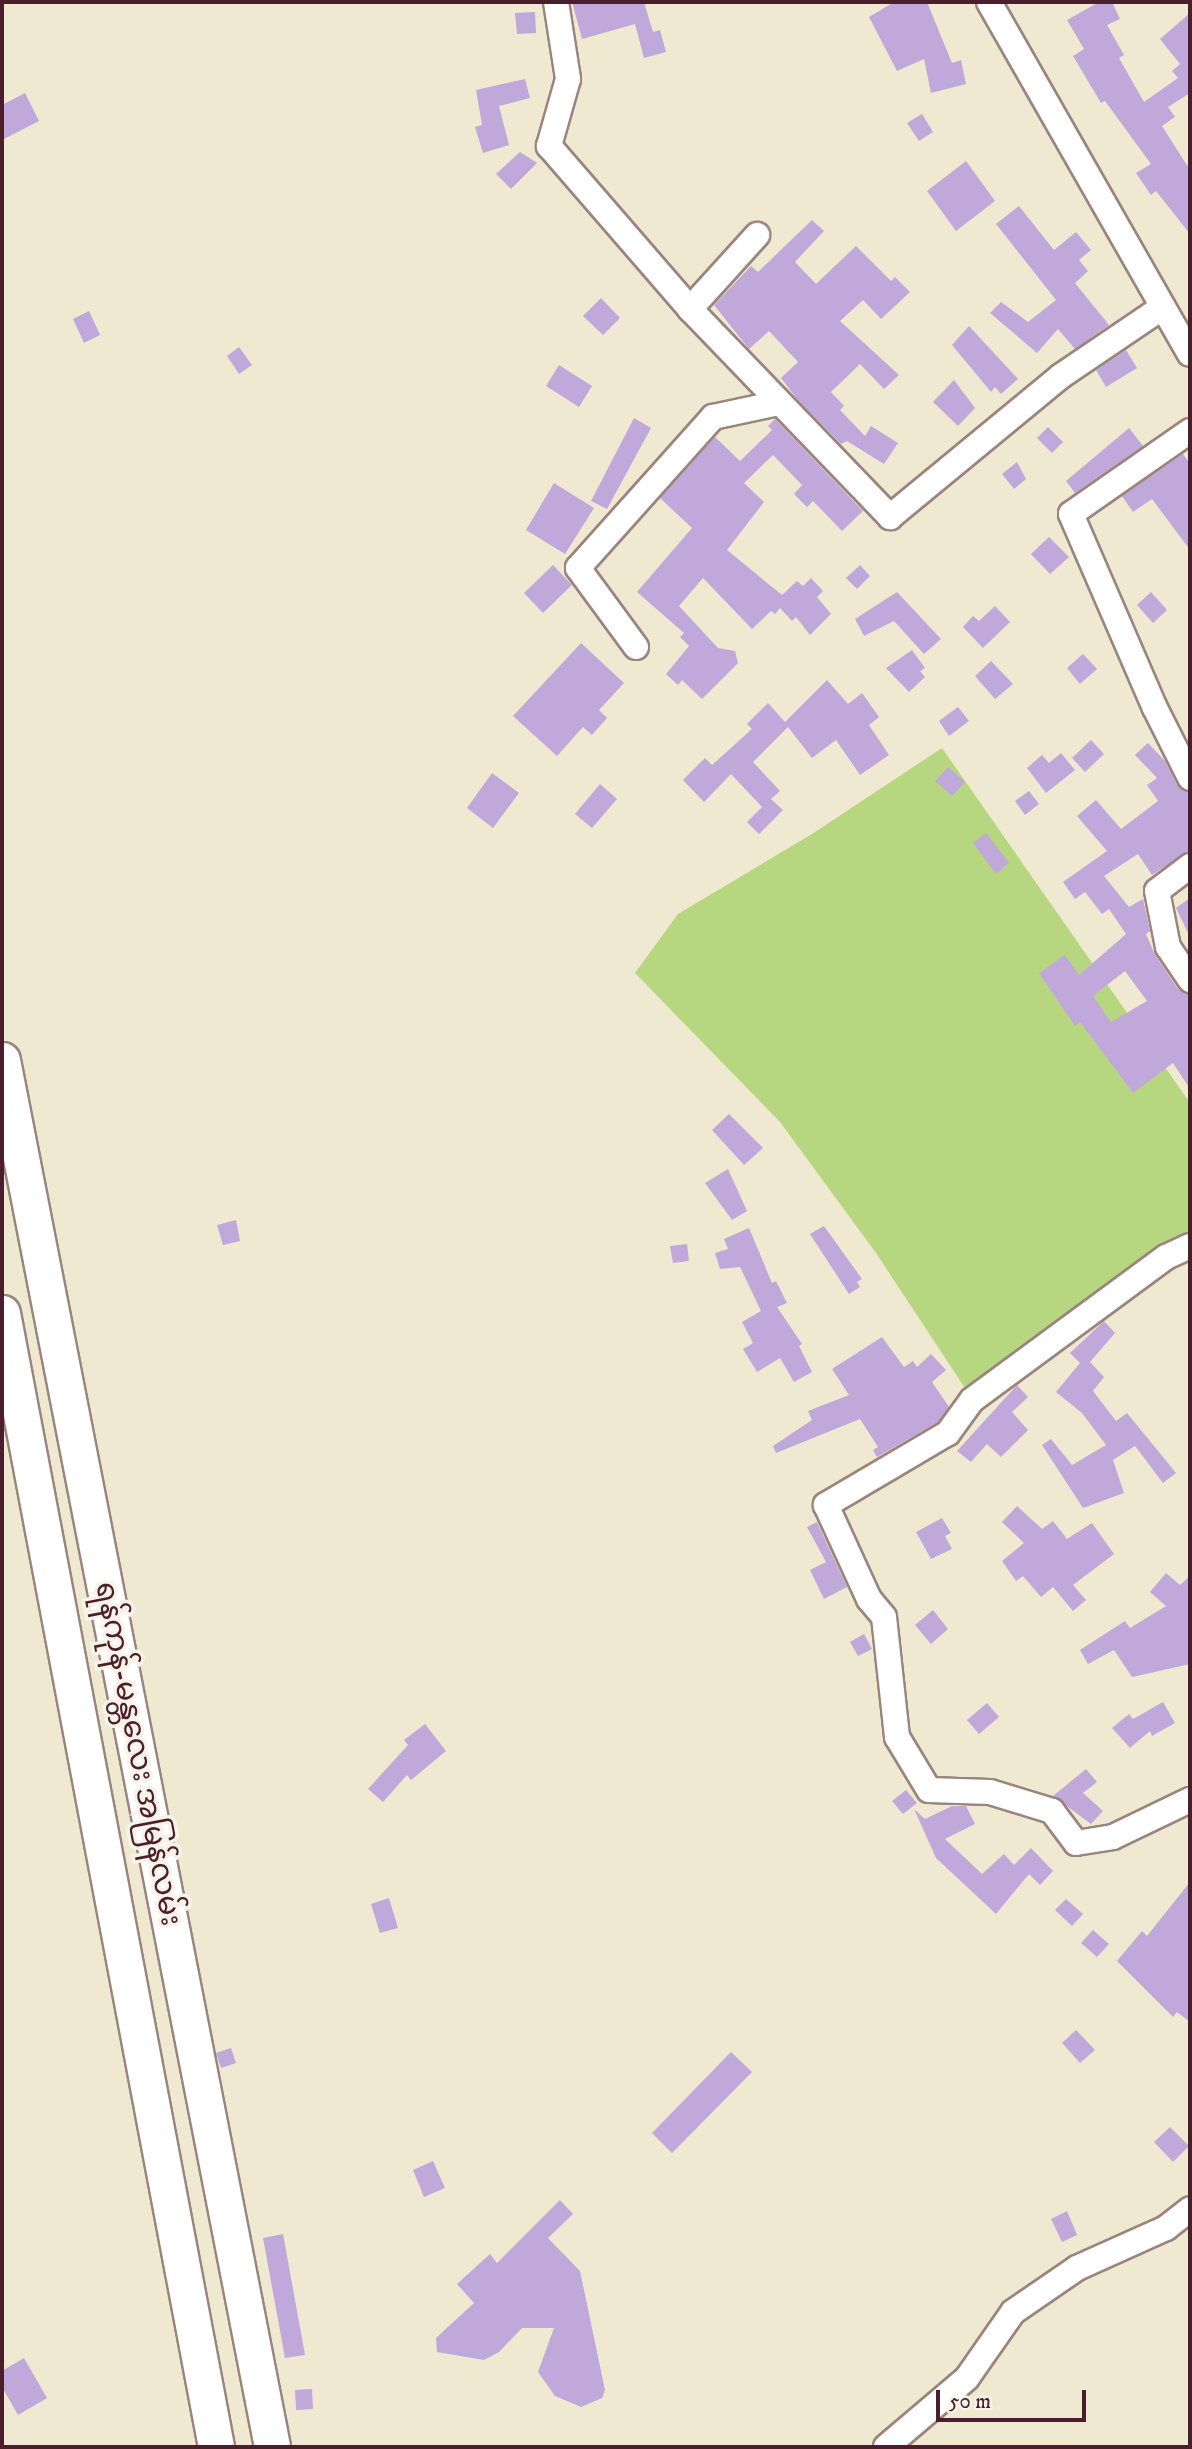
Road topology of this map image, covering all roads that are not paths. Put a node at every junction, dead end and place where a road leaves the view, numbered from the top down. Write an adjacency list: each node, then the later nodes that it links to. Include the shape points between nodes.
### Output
1 (555, 2): 5 (street, via 568,79 549,146)
2 (989, 2): 4 (street)
3 (757, 235): 5 (street)
4 (1163, 307): 6 (street); 7 (street, via 1060,376 890,517)
5 (690, 309): 7 (street)
6 (1190, 354)
7 (779, 403): 9 (street, via 713,417 578,568)
8 (1190, 431): 10 (street, via 1071,514)
9 (636, 647)
10 (1190, 778)
11 (1190, 866): 12 (street, via 1157,891 1168,947)
12 (1190, 980)
13 (2, 1060): 19 (highway, ရန်ကုန်-မန္တလေး အမြန်လမ်း)
14 (1190, 1246): 16 (street, via 1166,1257 972,1400 948,1433 826,1505 869,1599 884,1617 897,1737 929,1790 990,1792 1052,1811 1076,1843 1113,1837)
15 (2, 1312): 18 (highway, ရန်ကုန်-မန္တလေး အမြန်လမ်း)
16 (1190, 1800)
17 (1190, 2209): 20 (street, via 1166,2228 1077,2268 1013,2312 967,2378)
18 (216, 2447)
19 (272, 2447)
20 (886, 2447)

